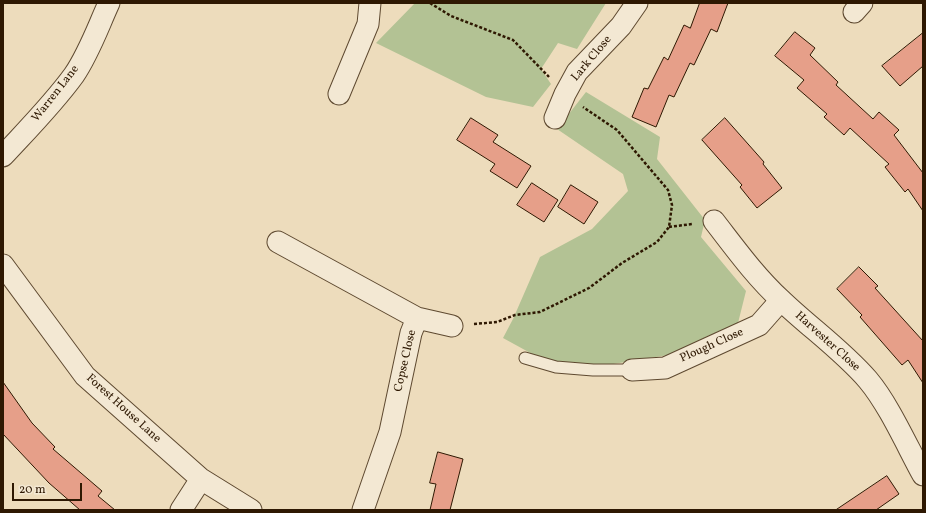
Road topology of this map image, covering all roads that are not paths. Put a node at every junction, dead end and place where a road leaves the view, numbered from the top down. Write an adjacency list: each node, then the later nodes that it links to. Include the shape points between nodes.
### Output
1 (109, 3): 6 (street, Warren Lane, via 75,74 55,100)
2 (370, 3): 4 (street, via 368,24)
3 (637, 3): 5 (street, Lark Close, via 621,26 577,72)
4 (340, 94)
5 (554, 118)
6 (3, 156)
7 (714, 220): 10 (street, Harvester Close, via 752,270)
8 (278, 242): 11 (street, Copse Close)
9 (3, 265): 16 (street, Forest House Lane, via 85,376)
10 (781, 300): 14 (street, Plough Close, via 759,325 665,368); 15 (street, Harvester Close, via 847,357 869,382)
11 (417, 318): 12 (street); 19 (street, Copse Close, via 411,333 390,432)
12 (452, 326)
13 (525, 358): 14 (lane, via 556,367)
14 (632, 370)
15 (923, 475)
16 (202, 479): 17 (street); 18 (street, Forest House Lane)
17 (182, 510)
18 (251, 510)
19 (363, 510)

